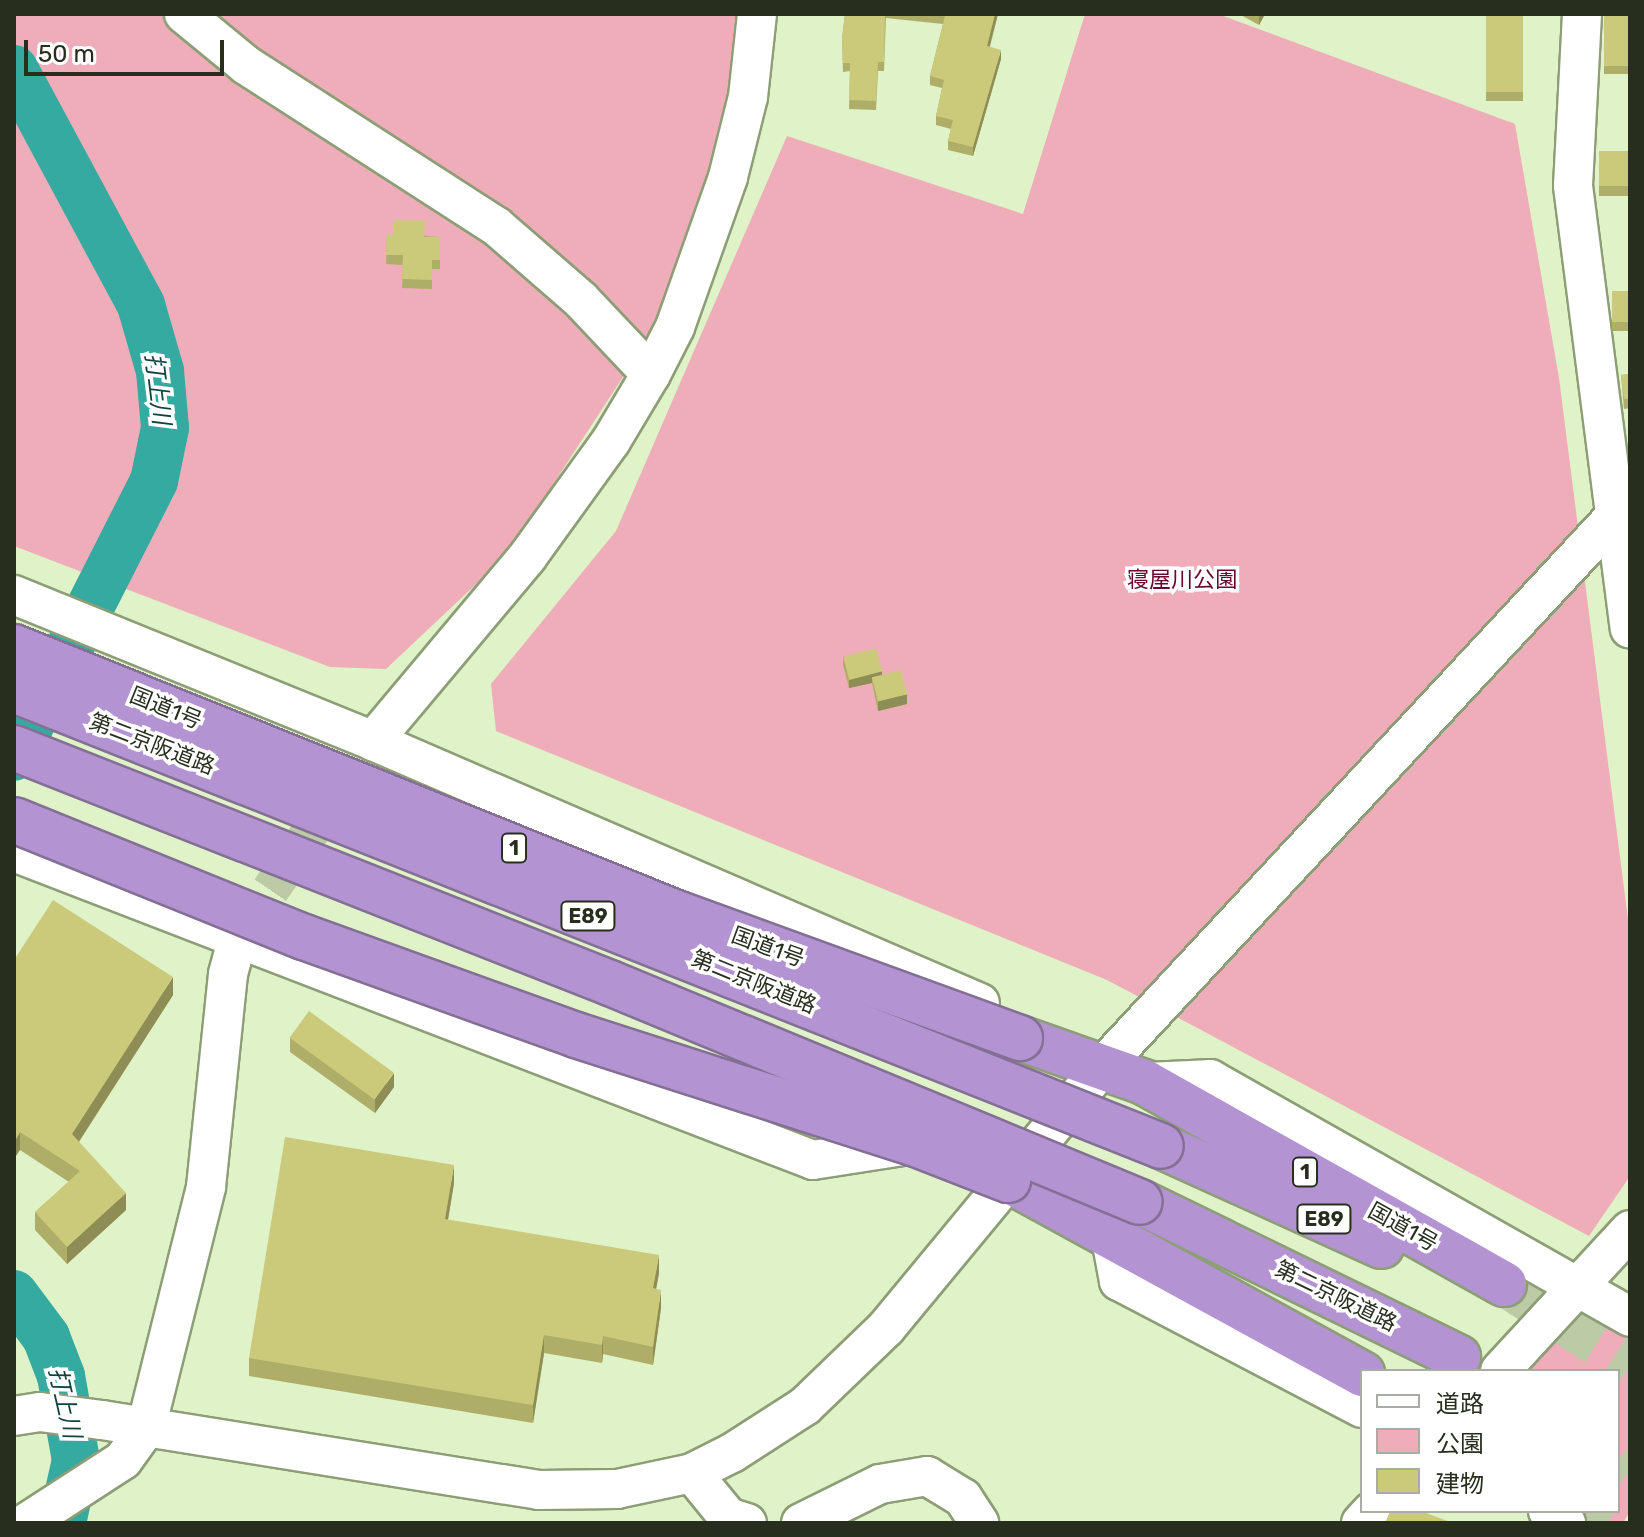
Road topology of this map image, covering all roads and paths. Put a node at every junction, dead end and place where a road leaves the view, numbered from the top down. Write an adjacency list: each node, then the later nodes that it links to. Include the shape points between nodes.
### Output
1 (184, 14): 4 (street, via 246,65 496,226 581,300)
2 (757, 14): 4 (street, via 748,97 728,177 675,327)
3 (1582, 14): 5 (street, via 1573,186)
4 (651, 374): 10 (street, via 545,534)
5 (1623, 508): 7 (street); 16 (street)
6 (14, 595): 10 (street)
7 (1630, 628)
8 (14, 647): 15 (highway, 国道1号 / 1, bridge, via 679,914)
9 (14, 690): 23 (highway, 第二京阪道路 / E89, bridge, via 1161,1146)
10 (373, 741): 15 (street, via 981,1004)
11 (14, 748): 25 (highway, 第二京阪道路 / E89, bridge, via 610,983 1140,1202)
12 (14, 820): 18 (highway, bridge, via 318,942 576,1035)
13 (14, 852): 14 (street)
14 (238, 937): 18 (street, via 813,1160); 30 (street, via 228,974 206,1187)
15 (1020, 1038): 16 (highway, 国道1号 / 1)
16 (1103, 1066): 17 (highway, 国道1号 / 1); 19 (street)
17 (1144, 1082): 22 (street, via 1210,1079); 23 (highway, 国道1号 / 1)
18 (916, 1144): 19 (highway, bridge)
19 (1008, 1180): 21 (highway); 31 (street, via 886,1328 805,1406)
20 (1630, 1230): 22 (street)
21 (1110, 1233): 27 (highway); 28 (street, via 1119,1281)
22 (1576, 1283): 24 (street); 26 (street)
23 (1494, 1291)
24 (1630, 1317)
25 (1458, 1357)
26 (1502, 1369)
27 (1360, 1373)
28 (1360, 1407)
29 (27, 1414): 30 (street)
30 (146, 1428): 31 (street, via 539,1490 617,1489); 32 (street, via 123,1460)
31 (692, 1473): 33 (street, via 728,1517)
32 (26, 1523)
33 (747, 1523)
34 (801, 1523): 35 (street, via 880,1484 927,1476 963,1498)
35 (979, 1523)

